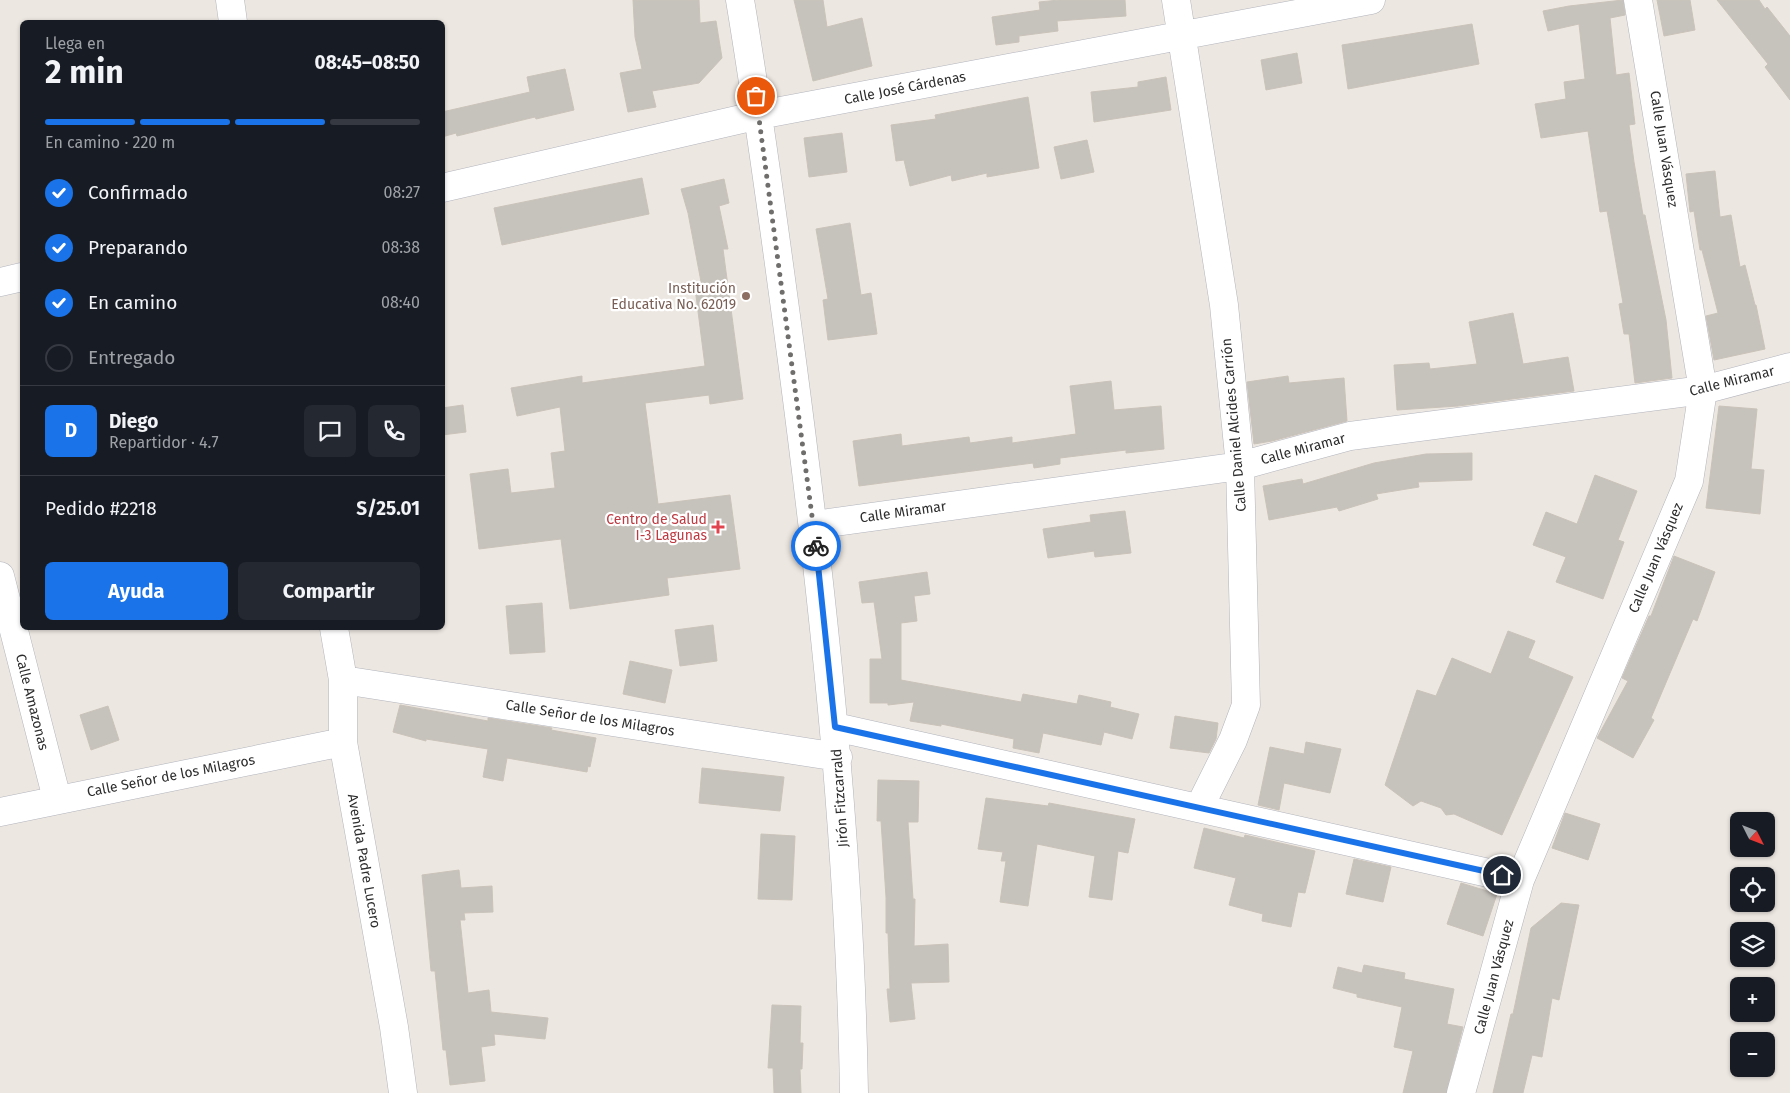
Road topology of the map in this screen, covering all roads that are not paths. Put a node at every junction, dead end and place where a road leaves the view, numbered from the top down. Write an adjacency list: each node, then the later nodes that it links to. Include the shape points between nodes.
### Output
1 (230, 0): 6 (street)
2 (740, 0): 8 (street, Jirón Fitzcarrald)
3 (1176, 0): 7 (street, Calle Daniel Alcides Carrión)
4 (1371, 0): 7 (street, Calle José Cárdenas)
5 (1638, 0): 13 (street, Calle Juan Vásquez)
6 (233, 20)
7 (1182, 35): 8 (street, Calle José Cárdenas); 14 (street, Calle Daniel Alcides Carrión, via 1224,305)
8 (759, 115): 9 (street, Calle José Cárdenas); 15 (street, Jirón Fitzcarrald)
9 (445, 187)
10 (20, 277): 11 (street)
11 (0, 282)
12 (1790, 367): 13 (street, Calle Miramar)
13 (1703, 390): 14 (street, Calle Miramar, via 1350,436); 25 (street, Calle Juan Vásquez, via 1688,481)
14 (1240, 466): 15 (street, Calle Miramar); 23 (street, Calle Daniel Alcides Carrión, via 1246,704 1234,740)
15 (814, 525): 19 (street, Jirón Fitzcarrald)
16 (0, 576): 22 (street, Calle Amazonas)
17 (334, 630): 18 (street, Avenida Padre Lucero)
18 (342, 680): 20 (street, Avenida Padre Lucero); 21 (street, Calle Señor de los Milagros)
19 (835, 727): 21 (street, Jirón Fitzcarrald); 23 (street)
20 (343, 742): 22 (street, Calle Señor de los Milagros); 26 (street, Avenida Padre Lucero)
21 (838, 757): 27 (street, Jirón Fitzcarrald)
22 (57, 799): 24 (street, Calle Señor de los Milagros)
23 (1199, 808): 25 (street)
24 (0, 812)
25 (1520, 880): 28 (street, Calle Juan Vásquez)
26 (403, 1093)
27 (854, 1093)
28 (1461, 1093)

